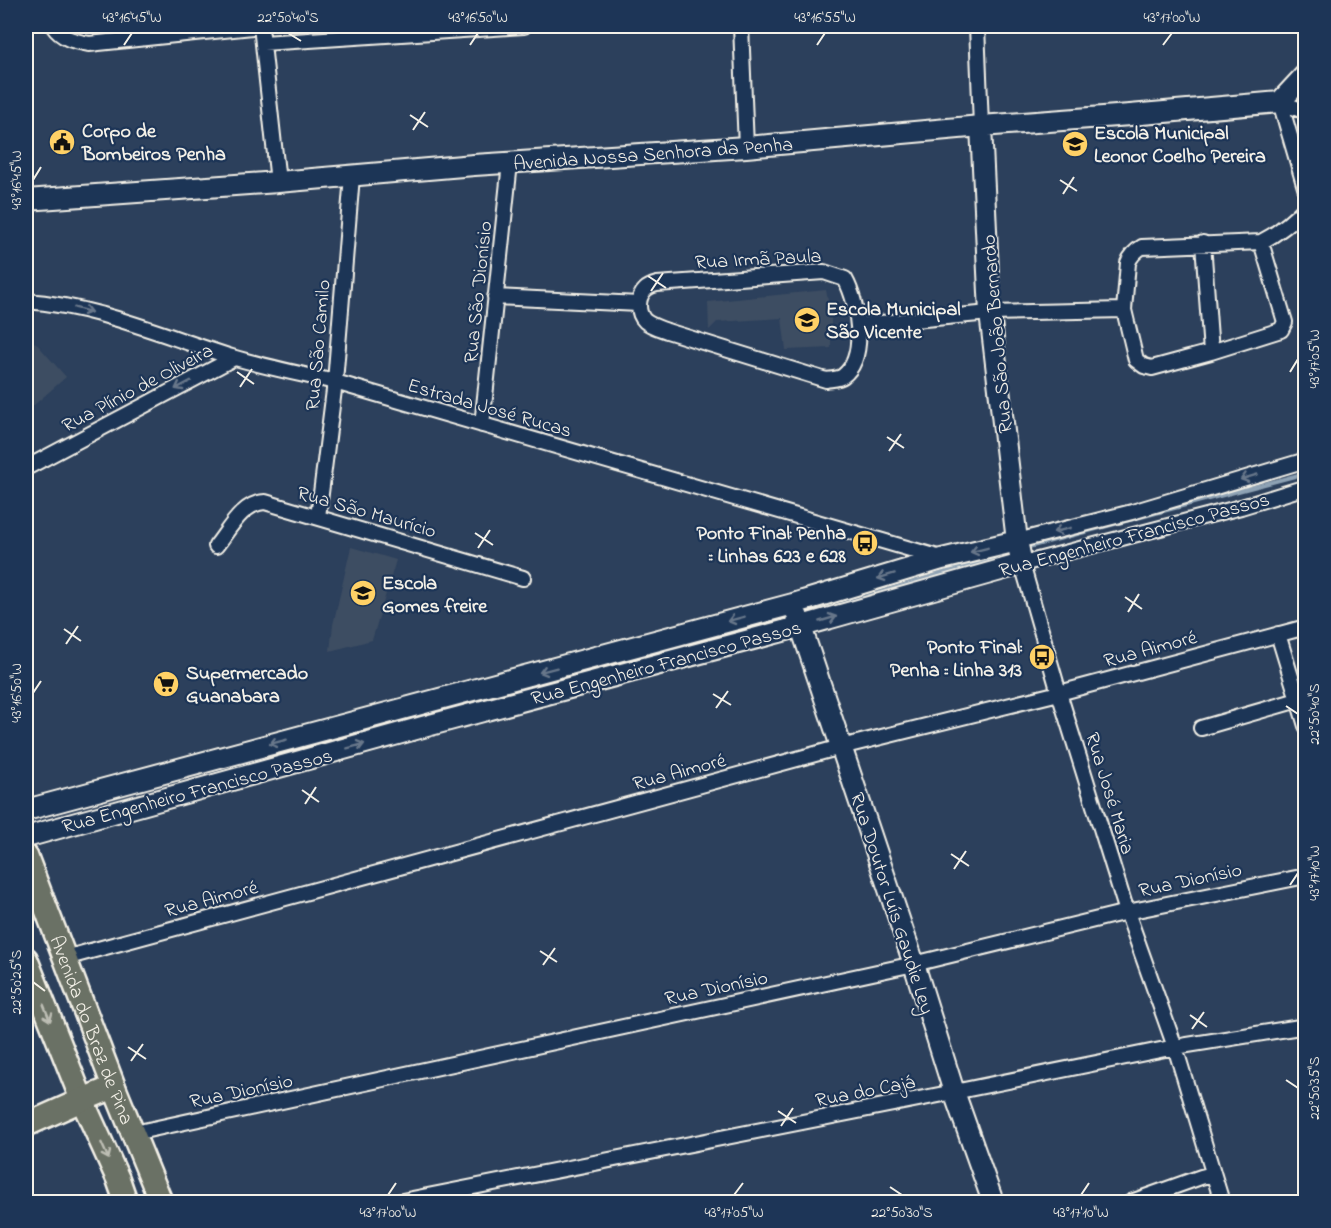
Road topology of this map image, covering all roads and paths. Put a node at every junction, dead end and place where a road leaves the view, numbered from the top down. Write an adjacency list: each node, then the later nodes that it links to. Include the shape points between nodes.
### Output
1 (53, 26): 2 (street, via 69,39 89,44)
2 (262, 26): 6 (street)
3 (524, 26): 6 (street)
4 (741, 26): 11 (street)
5 (977, 26): 10 (street)
6 (263, 43): 14 (street)
7 (1305, 74): 8 (street)
8 (1280, 102): 9 (street); 10 (street, Avenida Nossa Senhora da Penha); 15 (street)
9 (1305, 112)
10 (981, 126): 11 (street, Avenida Nossa Senhora da Penha); 24 (street, Rua São João Bernardo)
11 (746, 147): 12 (street, Avenida Nossa Senhora da Penha)
12 (510, 163): 13 (street, Avenida Nossa Senhora da Penha); 20 (street, Rua São Dionísio)
13 (352, 176): 14 (street, Avenida Nossa Senhora da Penha); 28 (street, Rua São Camilo)
14 (278, 182): 16 (street, Avenida Nossa Senhora da Penha)
15 (1305, 190)
16 (26, 200)
17 (1305, 207): 18 (street, via 1286,227)
18 (1261, 242): 19 (street); 26 (street, via 1285,325 1281,330)
19 (1203, 243): 23 (street, via 1142,247 1135,251 1128,263); 26 (street)
20 (495, 297): 22 (street); 29 (street, Rua São Dionísio)
21 (26, 301): 27 (street, Estrada José Rucas, one-way to 27, via 75,307)
22 (639, 304): 25 (street, Rua Irmã Paula, via 646,289 657,284 824,272 845,279); 25 (street, Rua Irmã Paula, via 641,316 651,325 826,380 841,378 852,367)
23 (1124, 310): 24 (street); 26 (street, via 1136,360 1144,366 1152,368)
24 (990, 313): 25 (street); 35 (street, Rua São João Bernardo)
25 (859, 326)
26 (1211, 352)
27 (234, 358): 28 (street, Estrada José Rucas); 31 (street, Rua Plínio de Oliveira, one-way to 31)
28 (335, 382): 29 (street, Estrada José Rucas); 33 (street, Rua São Camilo)
29 (482, 425): 36 (street, Estrada José Rucas)
30 (1305, 460): 35 (street, Rua Engenheiro Francisco Passos, one-way to 35, via 1132,512)
31 (26, 468)
32 (1305, 487): 35 (street, Rua Engenheiro Francisco Passos, via 1241,507)
33 (318, 517): 34 (street, Rua São Maurício, via 257,502 238,517); 37 (street, Rua São Maurício)
34 (216, 546)
35 (1019, 552): 36 (street, Rua Engenheiro Francisco Passos, one-way to 36); 38 (street, Rua Engenheiro Francisco Passos, one-way to 35); 41 (street, Rua José Maria)
36 (942, 559): 38 (street, Rua Engenheiro Francisco Passos, one-way to 38)
37 (523, 578)
38 (797, 615): 43 (street, Rua Engenheiro Francisco Passos); 46 (street, Rua Doutor Luís Gaudie Ley)
39 (1305, 627): 40 (street, Rua Aimoré)
40 (1278, 634): 41 (street, Rua Aimoré); 42 (street)
41 (1059, 693): 46 (street, Rua Aimoré); 53 (street, Rua José Maria)
42 (1298, 700): 44 (street); 45 (street)
43 (420, 716): 47 (street, Rua Engenheiro Francisco Passos, one-way to 47); 49 (street, Rua Engenheiro Francisco Passos, one-way to 43)
44 (1305, 726)
45 (1201, 728)
46 (841, 747): 54 (street, Rua Aimoré); 56 (street, Rua Doutor Luís Gaudie Ley)
47 (69, 798): 48 (street, Rua Engenheiro Francisco Passos); 49 (street)
48 (26, 810)
49 (77, 823): 50 (street, Rua Engenheiro Francisco Passos)
50 (26, 837)
51 (26, 856): 54 (main road, Avenida do Braz de Pina)
52 (1305, 876): 53 (street, Rua Dionísio)
53 (1127, 912): 56 (street, Rua Dionísio); 58 (street, Rua José Maria)
54 (65, 958): 59 (main road, Avenida do Braz de Pina)
55 (26, 959): 61 (main road, Avenida do Braz de Pina, one-way to 61)
56 (914, 964): 60 (street, Rua Doutor Luís Gaudie Ley); 63 (street, Rua Dionísio)
57 (1305, 1026): 58 (street, Rua do Cajá)
58 (1175, 1047): 60 (street, Rua do Cajá); 64 (street, Rua José Maria)
59 (114, 1087): 61 (main road); 63 (main road, Avenida do Braz de Pina)
60 (954, 1092): 67 (street, Rua do Cajá); 68 (street, Rua Doutor Luís Gaudie Ley)
61 (82, 1100): 62 (main road); 65 (main road, Avenida do Braz de Pina, one-way to 65)
62 (26, 1125)
63 (134, 1133): 66 (main road, Avenida do Braz de Pina)
64 (1213, 1174): 69 (street); 70 (street, Rua José Maria)
65 (126, 1203)
66 (161, 1203)
67 (397, 1203)
68 (993, 1203)
69 (1131, 1203)
70 (1222, 1203)

